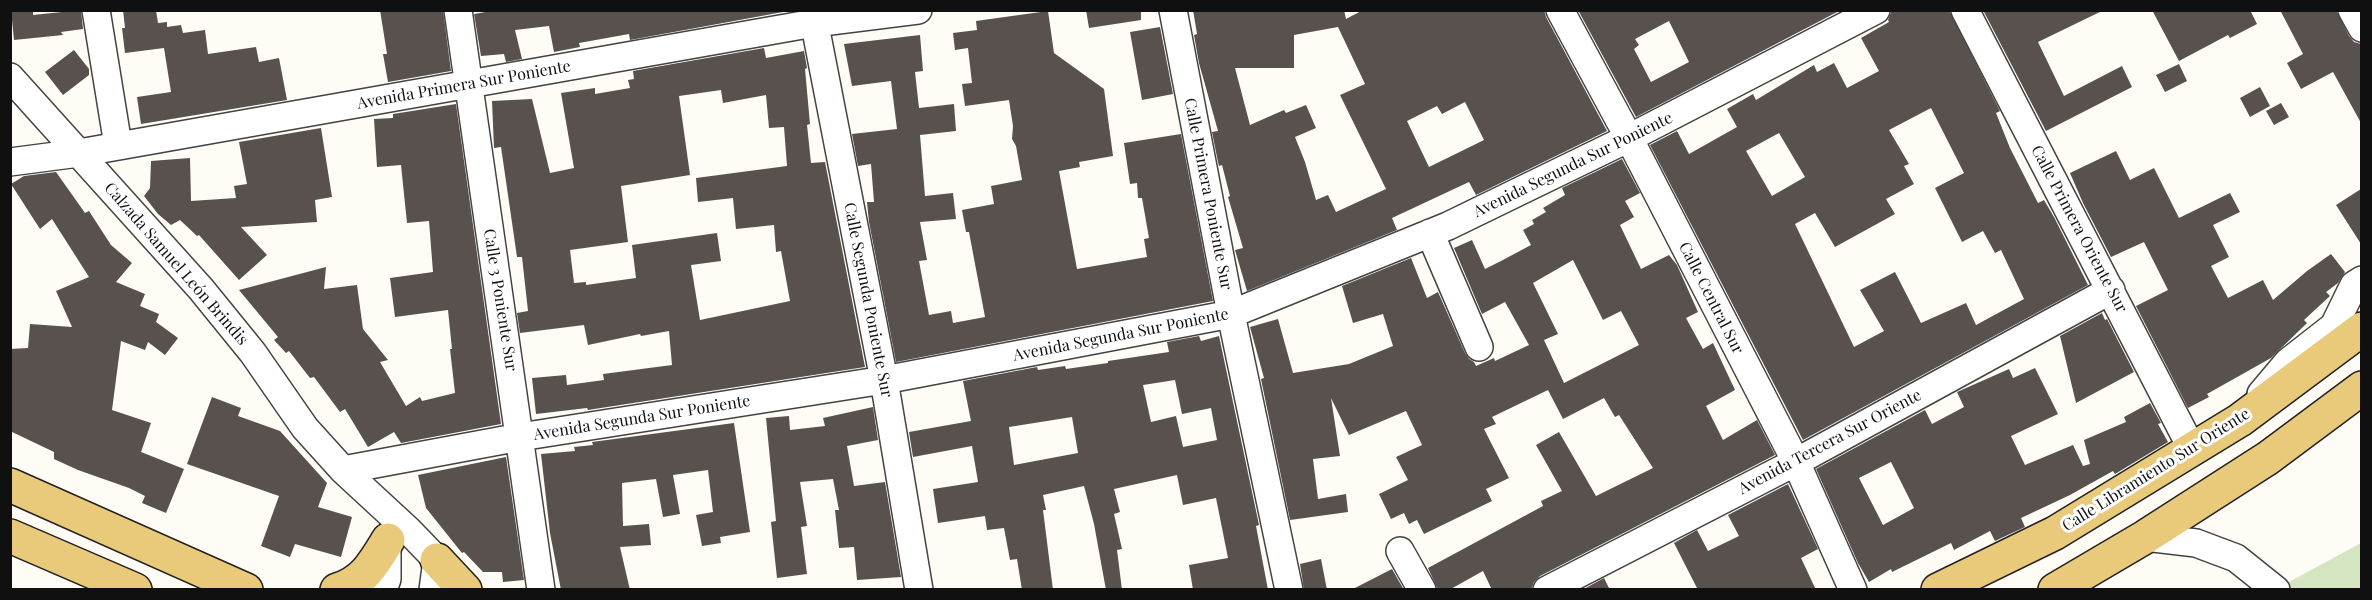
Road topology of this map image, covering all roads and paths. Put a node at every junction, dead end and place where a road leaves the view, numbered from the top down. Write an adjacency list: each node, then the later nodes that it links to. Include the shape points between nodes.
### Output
1 (96, 10): 14 (street)
2 (458, 10): 12 (street, Calle 3 Poniente Sur)
3 (918, 10): 9 (street, Avenida Primera Sur Poniente)
4 (1173, 10): 20 (street, Calle Primera Poniente Sur)
5 (1560, 10): 13 (street, Calle Central Sur)
6 (1876, 10): 13 (street, Avenida Segunda Sur Poniente)
7 (1965, 10): 19 (street, Calle Primera Oriente Sur)
8 (2352, 10): 10 (street)
9 (813, 17): 12 (street, Avenida Primera Sur Poniente); 23 (street, Calle Segunda Poniente Sur)
10 (2361, 28)
11 (10, 77): 15 (street, Calzada Samuel León Brindis)
12 (467, 84): 14 (street, Avenida Primera Sur Poniente); 26 (street, Calle 3 Poniente Sur)
13 (1629, 138): 17 (street, Avenida Segunda Sur Poniente); 28 (street, Calle Central Sur)
14 (118, 146): 15 (street, Avenida Primera Sur Poniente)
15 (79, 153): 16 (street, Avenida Primera Sur Poniente); 29 (street, Calzada Samuel León Brindis, via 201,289 253,353 305,428)
16 (10, 162)
17 (1430, 233): 20 (street, Avenida Segunda Sur Poniente); 22 (street)
18 (2361, 280): 25 (street, via 2354,285 2334,326 2288,362)
19 (2111, 290): 27 (street, Calle Primera Oriente Sur); 28 (street, Avenida Tercera Sur Oriente)
20 (1231, 314): 23 (street, Avenida Segunda Sur Poniente); 43 (street, Calle Primera Poniente Sur)
21 (2361, 329): 25 (main road, Calle Libramiento Sur Oriente)
22 (1479, 347)
23 (884, 380): 26 (street, Avenida Segunda Sur Poniente); 42 (street, Calle Segunda Poniente Sur)
24 (2361, 388): 33 (main road, via 2268,458)
25 (2240, 420): 27 (main road, Calle Libramiento Sur Oriente)
26 (520, 436): 29 (street, Avenida Segunda Sur Poniente); 41 (street, Calle 3 Poniente Sur)
27 (2192, 448): 47 (main road, Calle Libramiento Sur Oriente, via 2055,532)
28 (1796, 462): 45 (street, Avenida Tercera Sur Oriente); 46 (street, Calle Central Sur)
29 (343, 470): 31 (street, Calzada Samuel León Brindis)
30 (10, 486): 37 (main road)
31 (386, 524): 35 (street, Calzada Samuel León Brindis); 38 (main road, via 363,577); 39 (street, via 387,579)
32 (10, 536): 36 (main road)
33 (2145, 537): 48 (main road); 49 (street, via 2196,543 2236,558)
34 (1400, 551): 44 (street)
35 (435, 575): 40 (main road)
36 (135, 590)
37 (246, 590)
38 (337, 590)
39 (383, 590)
40 (465, 590)
41 (541, 590)
42 (920, 590)
43 (1288, 590)
44 (1422, 590)
45 (1547, 590)
46 (1852, 590)
47 (1938, 590)
48 (2055, 590)
49 (2276, 590)

